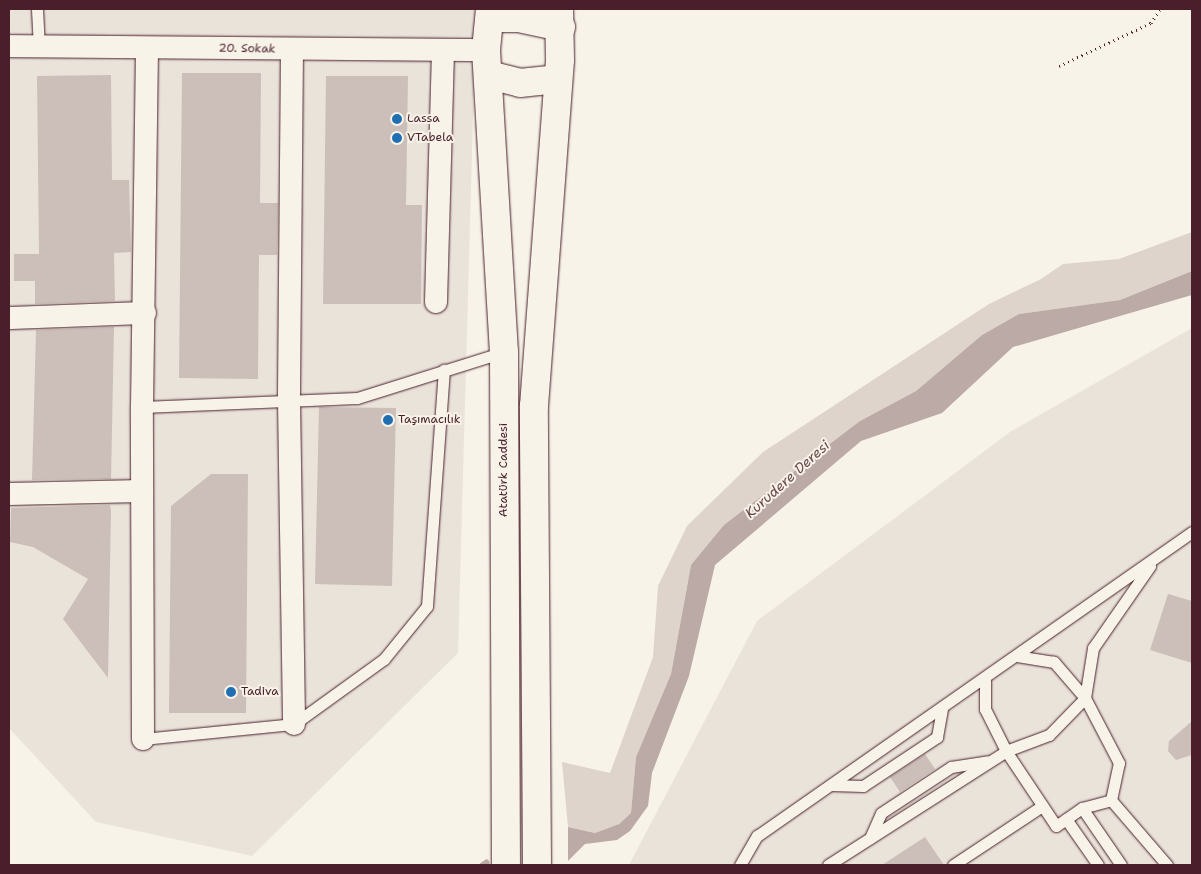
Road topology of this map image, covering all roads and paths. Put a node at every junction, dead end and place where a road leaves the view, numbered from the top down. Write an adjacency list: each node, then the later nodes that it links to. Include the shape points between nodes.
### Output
1 (37, 9): 6 (lane)
2 (1160, 9): 11 (path, via 1151,23)
3 (490, 13): 4 (main road, via 519,18); 10 (main road, Atatürk Caddesi)
4 (560, 18): 12 (main road)
5 (9, 46): 6 (street, 20. Sokak)
6 (39, 46): 7 (street, 20. Sokak)
7 (147, 48): 8 (street, 20. Sokak); 14 (street)
8 (292, 49): 9 (street, 20. Sokak); 18 (street)
9 (443, 51): 10 (street, 20. Sokak); 13 (street)
10 (488, 63): 12 (main road, via 520,83); 16 (main road, Atatürk Caddesi)
11 (1059, 66)
12 (557, 79): 39 (main road, via 534,406)
13 (436, 302)
14 (145, 313): 15 (street); 19 (street)
15 (9, 318)
16 (504, 352): 17 (lane); 38 (main road, Atatürk Caddesi)
17 (444, 370): 18 (lane, via 357,398); 28 (lane, via 427,606 384,659)
18 (289, 401): 19 (lane); 28 (street)
19 (142, 407): 20 (street)
20 (142, 491): 21 (street); 29 (street)
21 (9, 494)
22 (1192, 532): 23 (lane)
23 (1155, 558): 24 (lane); 26 (lane, via 1093,648)
24 (1015, 656): 25 (lane); 26 (lane, via 1054,662)
25 (985, 678): 27 (lane); 30 (lane, via 985,708)
26 (1085, 698): 30 (lane, via 1049,735); 33 (lane, via 1119,762)
27 (942, 708): 32 (lane); 32 (lane, via 937,737 863,786)
28 (294, 724): 29 (lane)
29 (143, 739)
30 (1006, 751): 31 (lane); 34 (lane)
31 (992, 760): 37 (lane); 37 (lane, via 952,766 881,813)
32 (831, 785): 40 (lane, via 757,836)
33 (1111, 800): 35 (lane); 45 (lane)
34 (1042, 806): 36 (lane, via 1056,826); 42 (lane)
35 (1082, 808): 36 (lane); 44 (lane)
36 (1066, 819): 43 (lane)
37 (870, 838): 41 (lane)
38 (506, 865)
39 (537, 865)
40 (740, 865)
41 (828, 865)
42 (953, 865)
43 (1098, 865)
44 (1121, 865)
45 (1167, 865)

